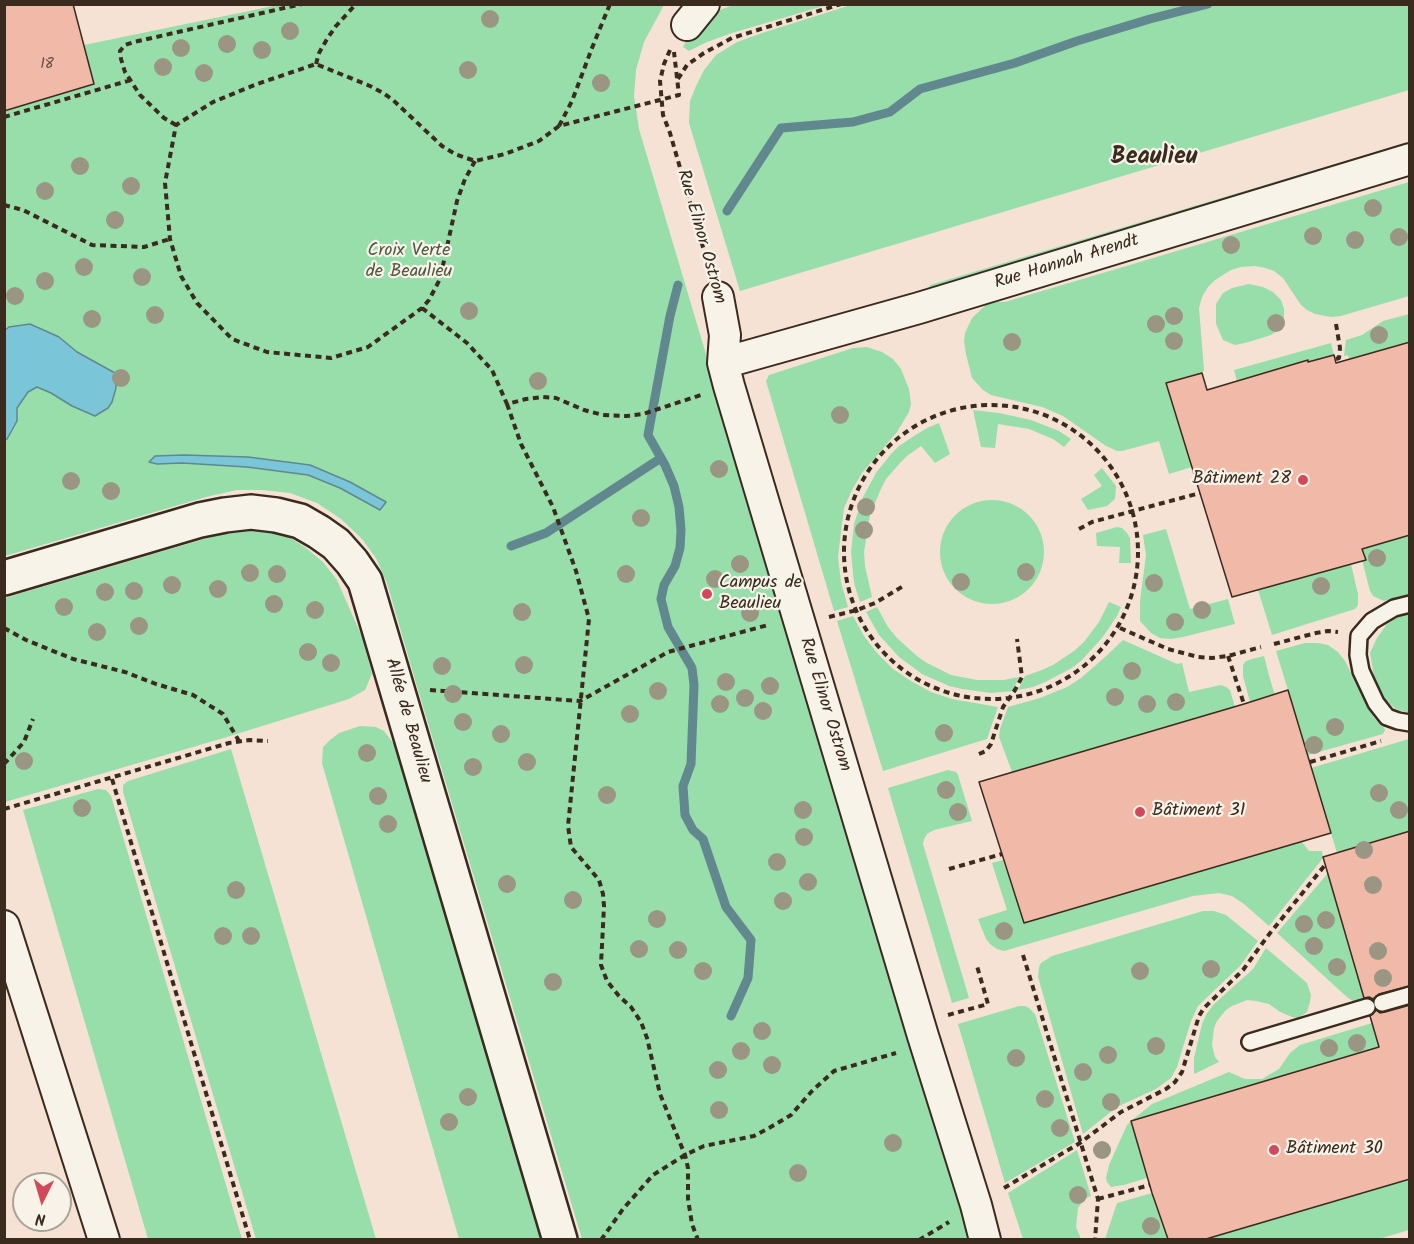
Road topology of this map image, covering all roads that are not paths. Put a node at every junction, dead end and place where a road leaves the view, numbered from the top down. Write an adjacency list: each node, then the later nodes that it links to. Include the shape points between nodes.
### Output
1 (1410, 159): 3 (street, Rue Hannah Arendt, via 920,308)
2 (718, 297): 3 (street, Rue Elinor Ostrom, via 725,335)
3 (723, 363): 12 (street, Rue Elinor Ostrom)
4 (4, 578): 11 (street, Allée de Beaulieu, via 200,520 251,512 300,521 336,544 352,562 365,581)
5 (1410, 604): 6 (lane, via 1372,621 1359,636 1358,655 1376,703 1387,717)
6 (1404, 722)
7 (4, 926): 10 (street)
8 (1410, 995): 9 (lane)
9 (1250, 1042)
10 (104, 1239)
11 (560, 1239)
12 (985, 1239)

